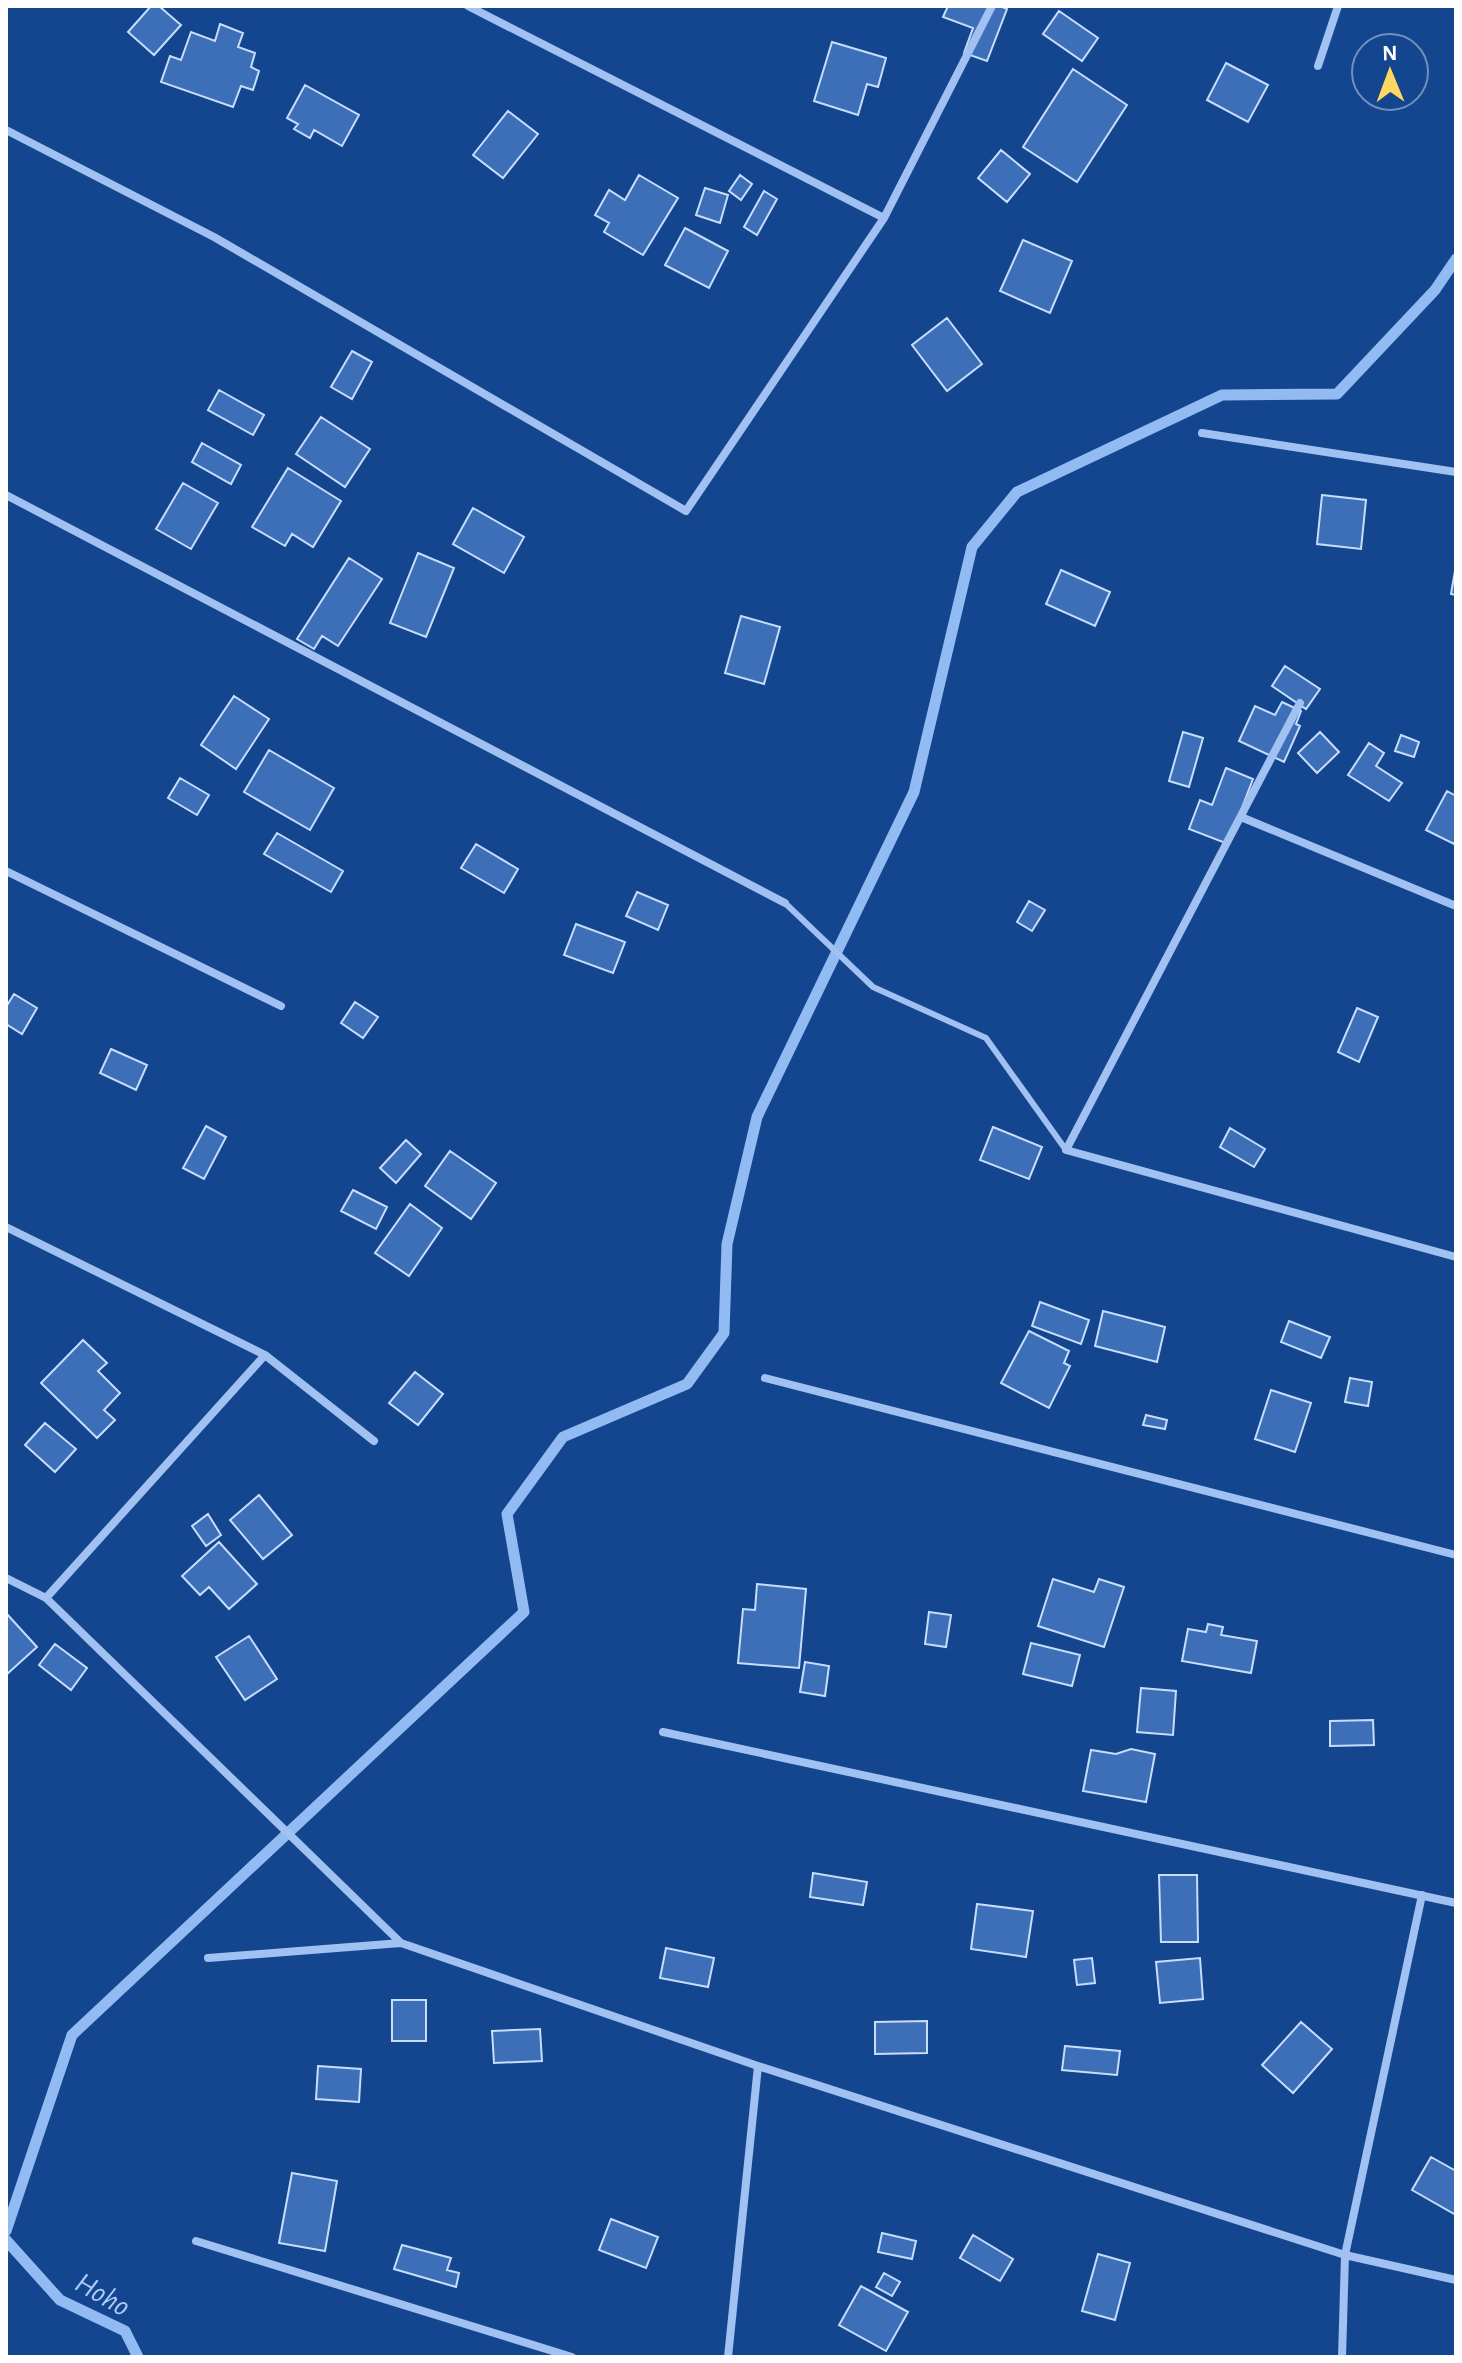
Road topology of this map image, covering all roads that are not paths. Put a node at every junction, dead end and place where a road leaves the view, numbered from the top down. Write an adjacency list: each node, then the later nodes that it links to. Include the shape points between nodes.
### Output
1 (468, 6): 6 (street)
2 (992, 6): 6 (street)
3 (1338, 6): 4 (street)
4 (1318, 66)
5 (6, 130): 6 (street, via 214,237 686,511)
6 (884, 218)
7 (1202, 433): 8 (street)
8 (1456, 472)
9 (6, 495): 13 (street)
10 (1300, 703): 11 (street)
11 (1241, 817): 14 (street); 16 (street)
12 (6, 871): 15 (street)
13 (785, 903): 16 (lane, via 873,987 986,1038)
14 (1456, 906)
15 (281, 1006)
16 (1066, 1150): 18 (street)
17 (6, 1227): 19 (street)
18 (1456, 1257)
19 (265, 1355): 21 (street); 24 (street)
20 (765, 1378): 22 (street)
21 (374, 1441)
22 (1456, 1555)
23 (6, 1578): 24 (street)
24 (46, 1598): 28 (street)
25 (663, 1732): 26 (street)
26 (1422, 1895): 27 (street); 32 (street)
27 (1456, 1903)
28 (401, 1943): 29 (street); 30 (street)
29 (208, 1958)
30 (758, 2066): 32 (street); 35 (street)
31 (196, 2241): 34 (street)
32 (1345, 2255): 33 (street); 36 (street)
33 (1456, 2280)
34 (572, 2357)
35 (728, 2357)
36 (1342, 2357)

